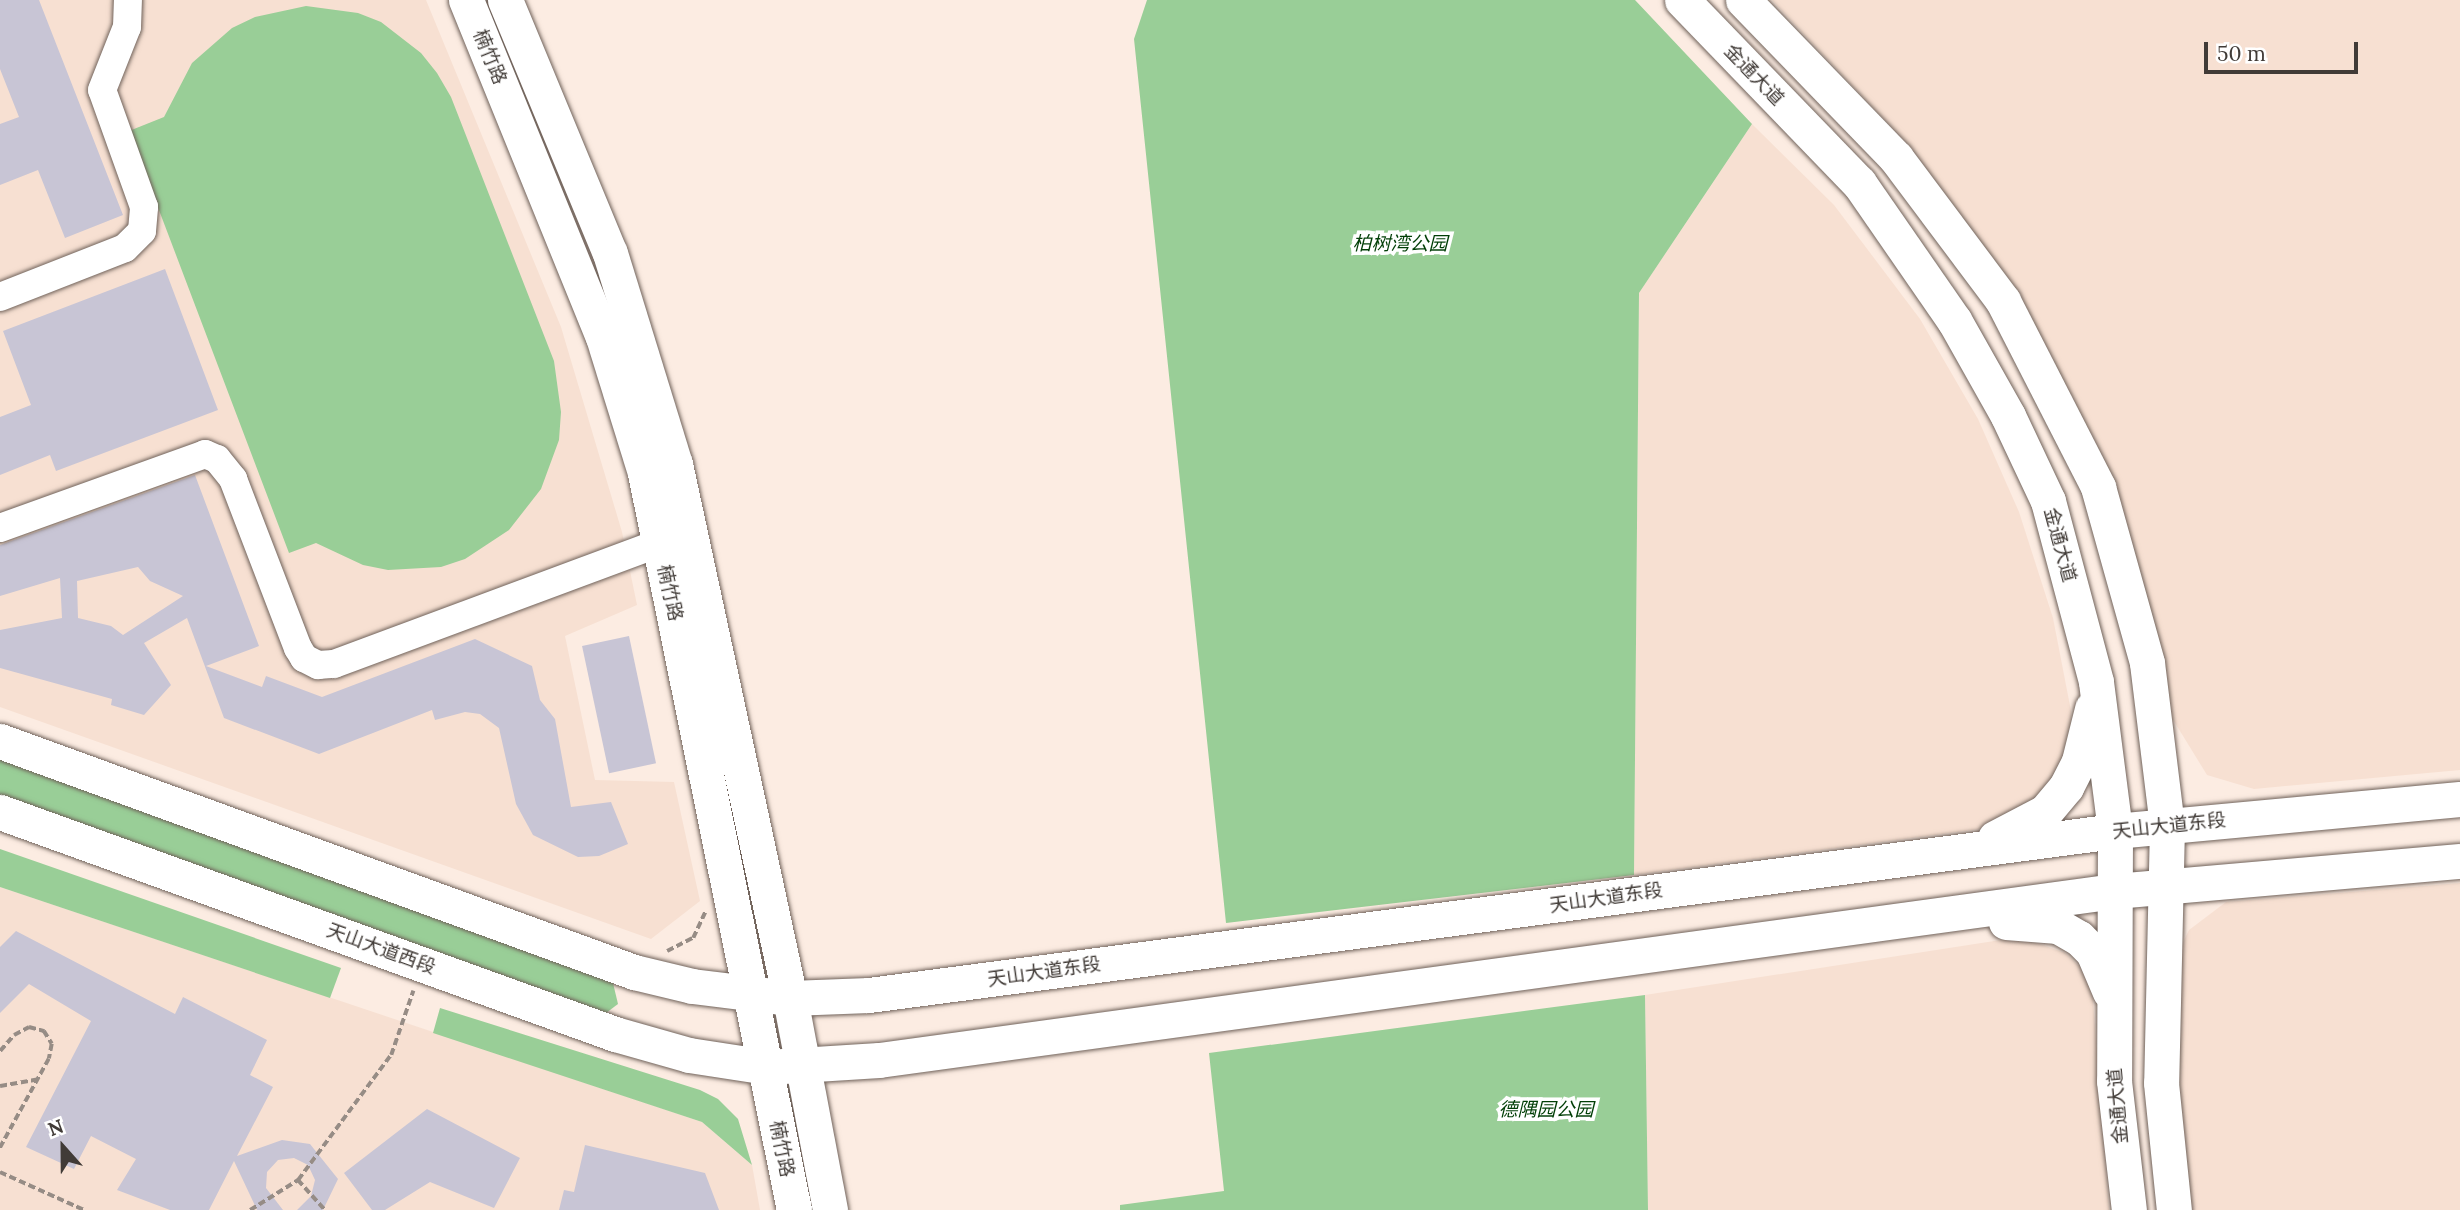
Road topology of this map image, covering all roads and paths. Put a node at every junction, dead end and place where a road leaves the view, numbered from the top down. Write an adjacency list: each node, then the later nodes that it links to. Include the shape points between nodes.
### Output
1 (128, 0): 6 (lane, via 127,27 102,90 144,207 142,231 125,248)
2 (466, 0): 8 (main road, 楠竹路, via 603,337 645,473)
3 (505, 0): 22 (main road, 楠竹路, via 610,253 655,392)
4 (1682, 0): 9 (main road, 金通大道, via 1859,183 1954,320 2049,501)
5 (1743, 0): 13 (main road, via 1896,158 2003,300 2098,486 2147,663)
6 (0, 297)
7 (0, 528): 8 (lane, via 205,454 217,459 233,479 298,648 318,665 334,664)
8 (660, 543): 21 (main road, 楠竹路)
9 (2096, 682): 14 (main road, 金通大道); 15 (main road, via 2079,761 2045,812 2020,828)
10 (0, 741): 21 (main road, via 634,972)
11 (2460, 799): 13 (main road, 天山大道东段)
12 (0, 812): 20 (main road, 天山大道西段)
13 (2167, 826): 14 (main road, 天山大道东段); 17 (main road)
14 (2115, 831): 15 (main road, 天山大道东段); 18 (main road, 金通大道)
15 (1947, 853): 22 (main road, 天山大道东段, via 869,995)
16 (2460, 861): 17 (main road)
17 (2169, 886): 18 (main road); 38 (main road, via 2161,1083)
18 (2115, 891): 19 (main road); 23 (main road, 金通大道)
19 (1901, 924): 23 (main road, via 2029,922 2058,926 2093,952); 26 (main road)
20 (420, 975): 25 (main road, 天山大道西段, via 689,1055); 31 (path, via 391,1055)
21 (753, 996): 22 (main road, 天山大道东段); 25 (main road, 楠竹路)
22 (790, 998): 26 (main road, 楠竹路)
23 (2115, 1006): 37 (main road, 金通大道, via 2114,1081)
24 (0, 1051): 27 (path, via 13,1035 29,1027 44,1031 52,1044)
25 (767, 1067): 26 (main road); 35 (main road, 楠竹路)
26 (803, 1068): 36 (main road, 楠竹路)
27 (38, 1079): 28 (path); 29 (path)
28 (0, 1086)
29 (0, 1148)
30 (0, 1172): 32 (path)
31 (298, 1180): 33 (path); 34 (path)
32 (84, 1210)
33 (250, 1210)
34 (324, 1210)
35 (794, 1210)
36 (830, 1210)
37 (2129, 1210)
38 (2174, 1210)

